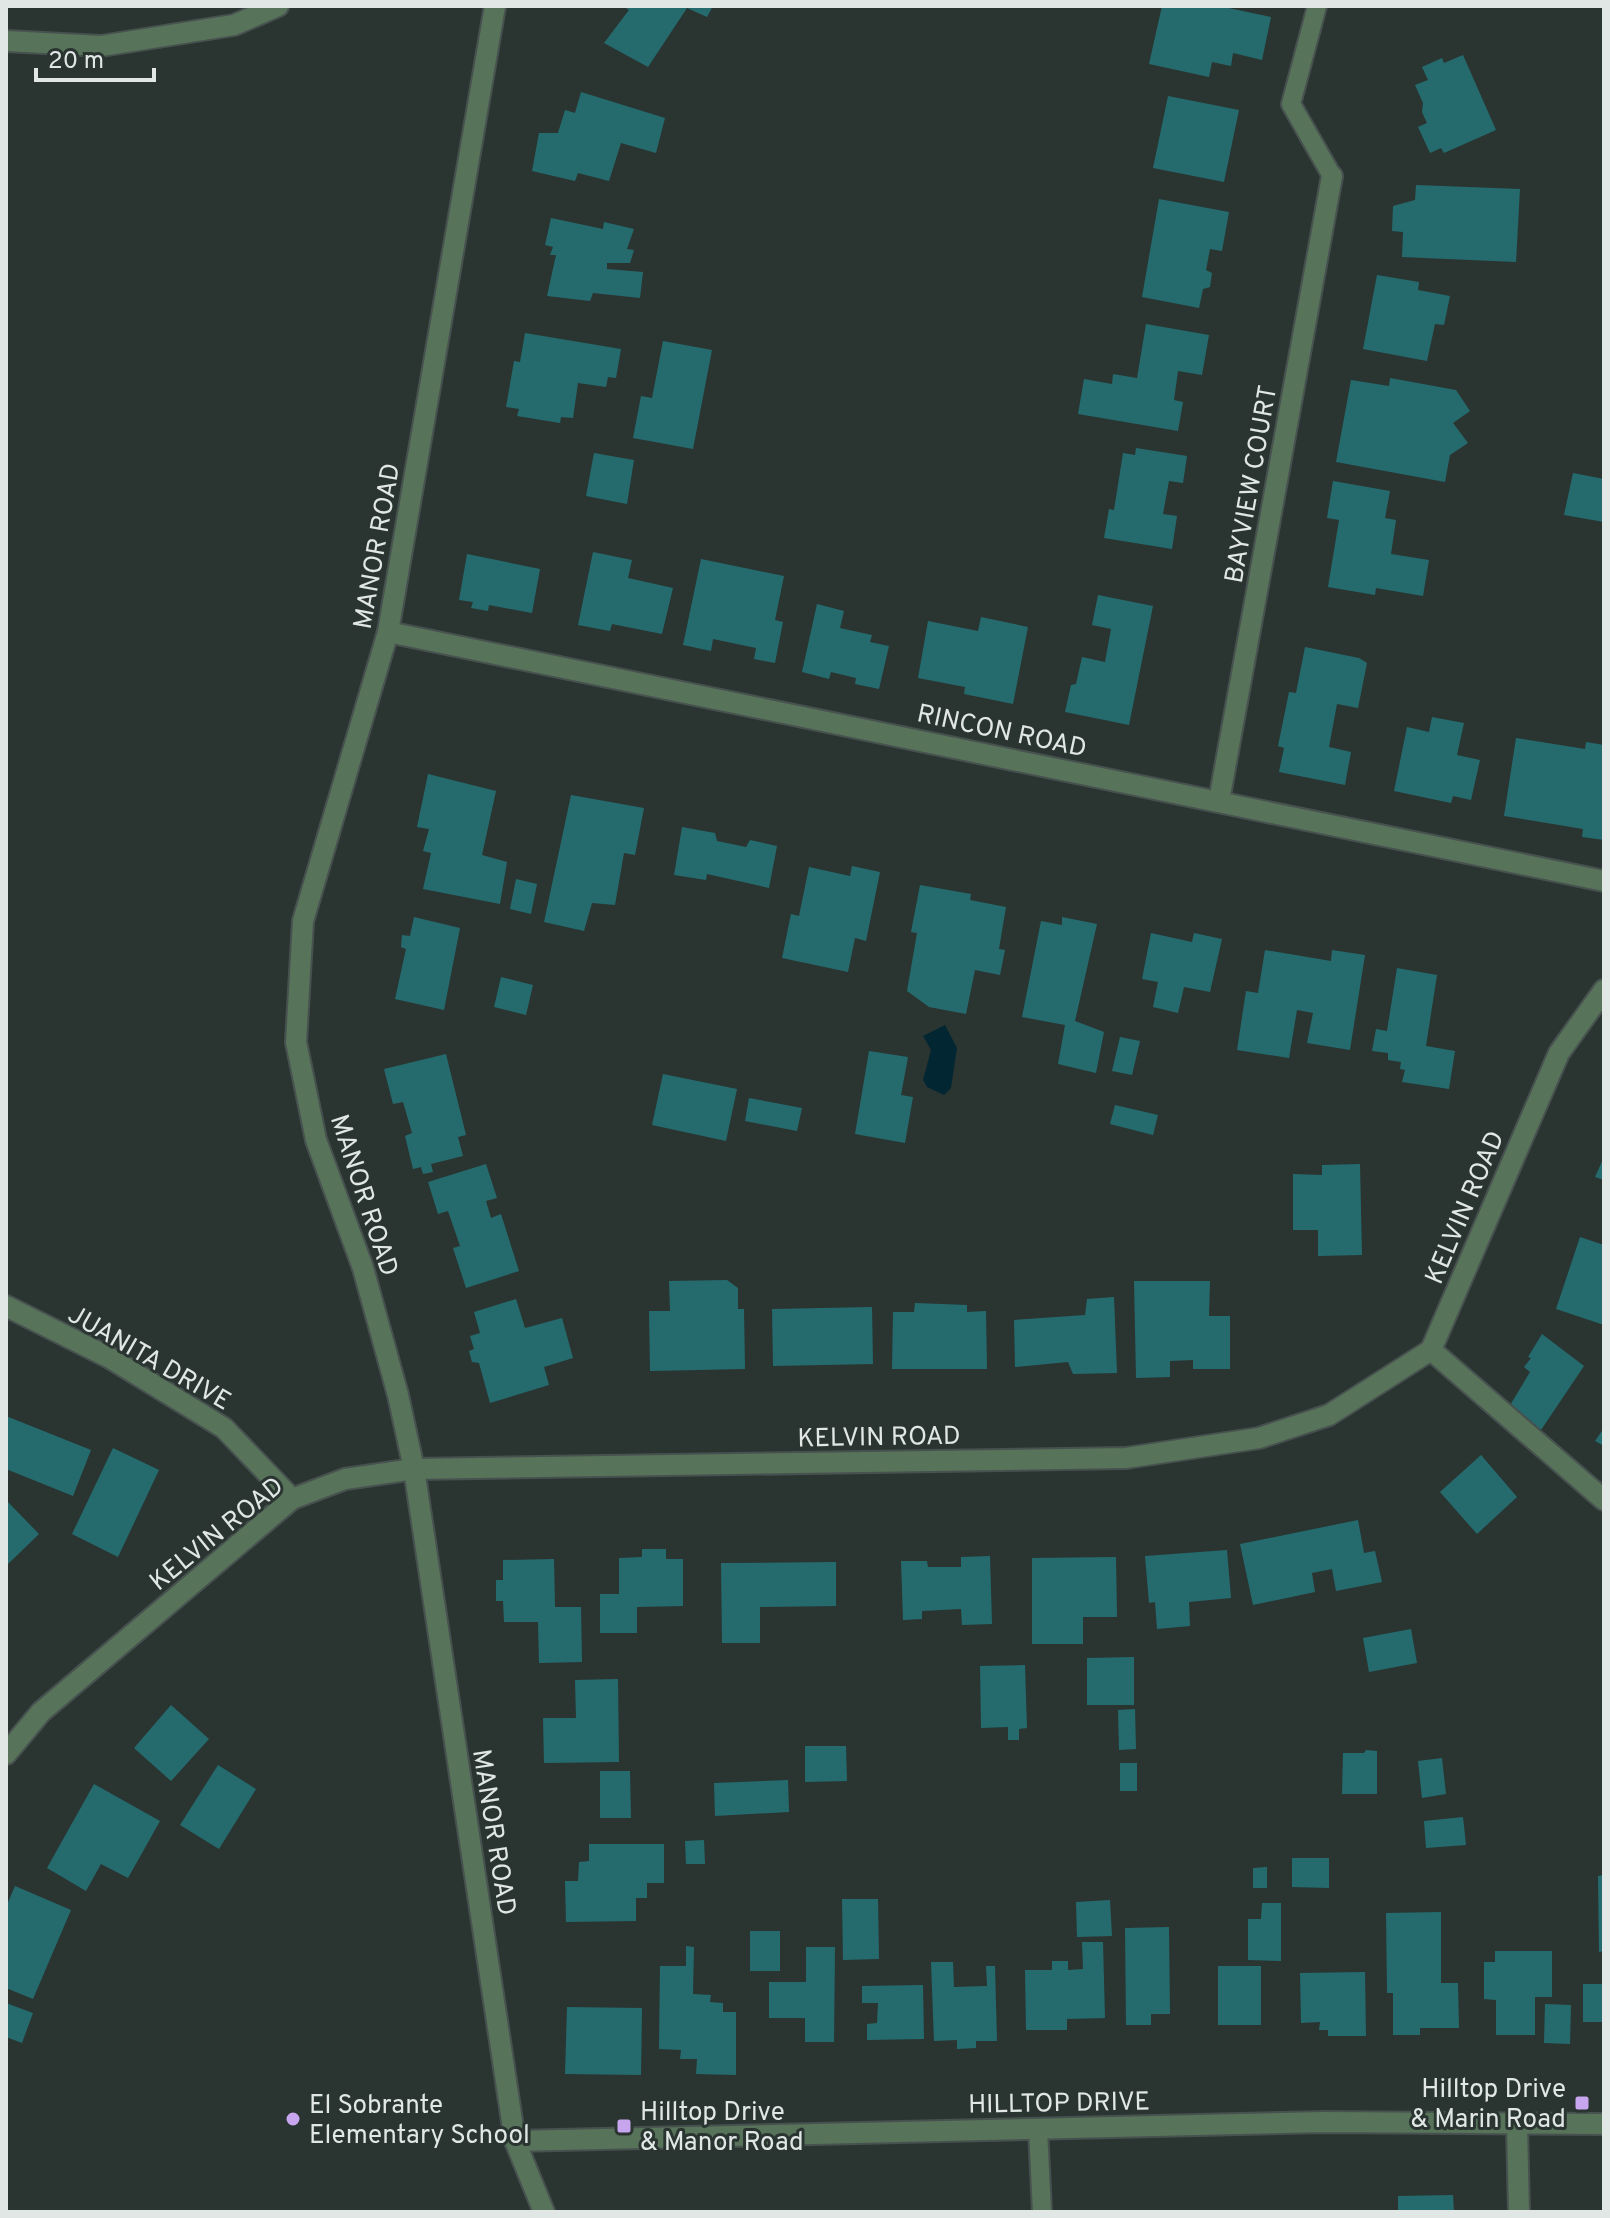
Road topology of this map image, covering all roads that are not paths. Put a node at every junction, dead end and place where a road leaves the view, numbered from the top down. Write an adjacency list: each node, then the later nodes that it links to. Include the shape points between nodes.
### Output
1 (278, 6): 4 (street, via 234,25 101,46)
2 (495, 6): 6 (street, MANOR ROAD)
3 (1317, 6): 5 (lane, via 1291,104)
4 (6, 41)
5 (1332, 176): 7 (street, BAYVIEW COURT)
6 (388, 632): 7 (street, RINCON ROAD); 12 (street, MANOR ROAD, via 303,921 296,1042 316,1140 363,1268)
7 (1219, 801): 8 (street, RINCON ROAD)
8 (1604, 881)
9 (1604, 990): 11 (street, KELVIN ROAD, via 1559,1053)
10 (6, 1306): 13 (street, JUANITA DRIVE, via 110,1358 224,1428)
11 (1431, 1350): 12 (street, KELVIN ROAD, via 1329,1415 1259,1438 1126,1458); 14 (street)
12 (414, 1469): 13 (street, KELVIN ROAD, via 345,1479); 19 (street, MANOR ROAD)
13 (292, 1499): 15 (street, KELVIN ROAD, via 41,1712)
14 (1604, 1500)
15 (6, 1754)
16 (1604, 2124): 17 (street, HILLTOP DRIVE)
17 (1517, 2125): 18 (street, HILLTOP DRIVE, via 1324,2122); 22 (street)
18 (1038, 2129): 19 (street, HILLTOP DRIVE); 21 (lane)
19 (515, 2141): 20 (street, MANOR ROAD)
20 (544, 2212)
21 (1042, 2212)
22 (1519, 2212)

